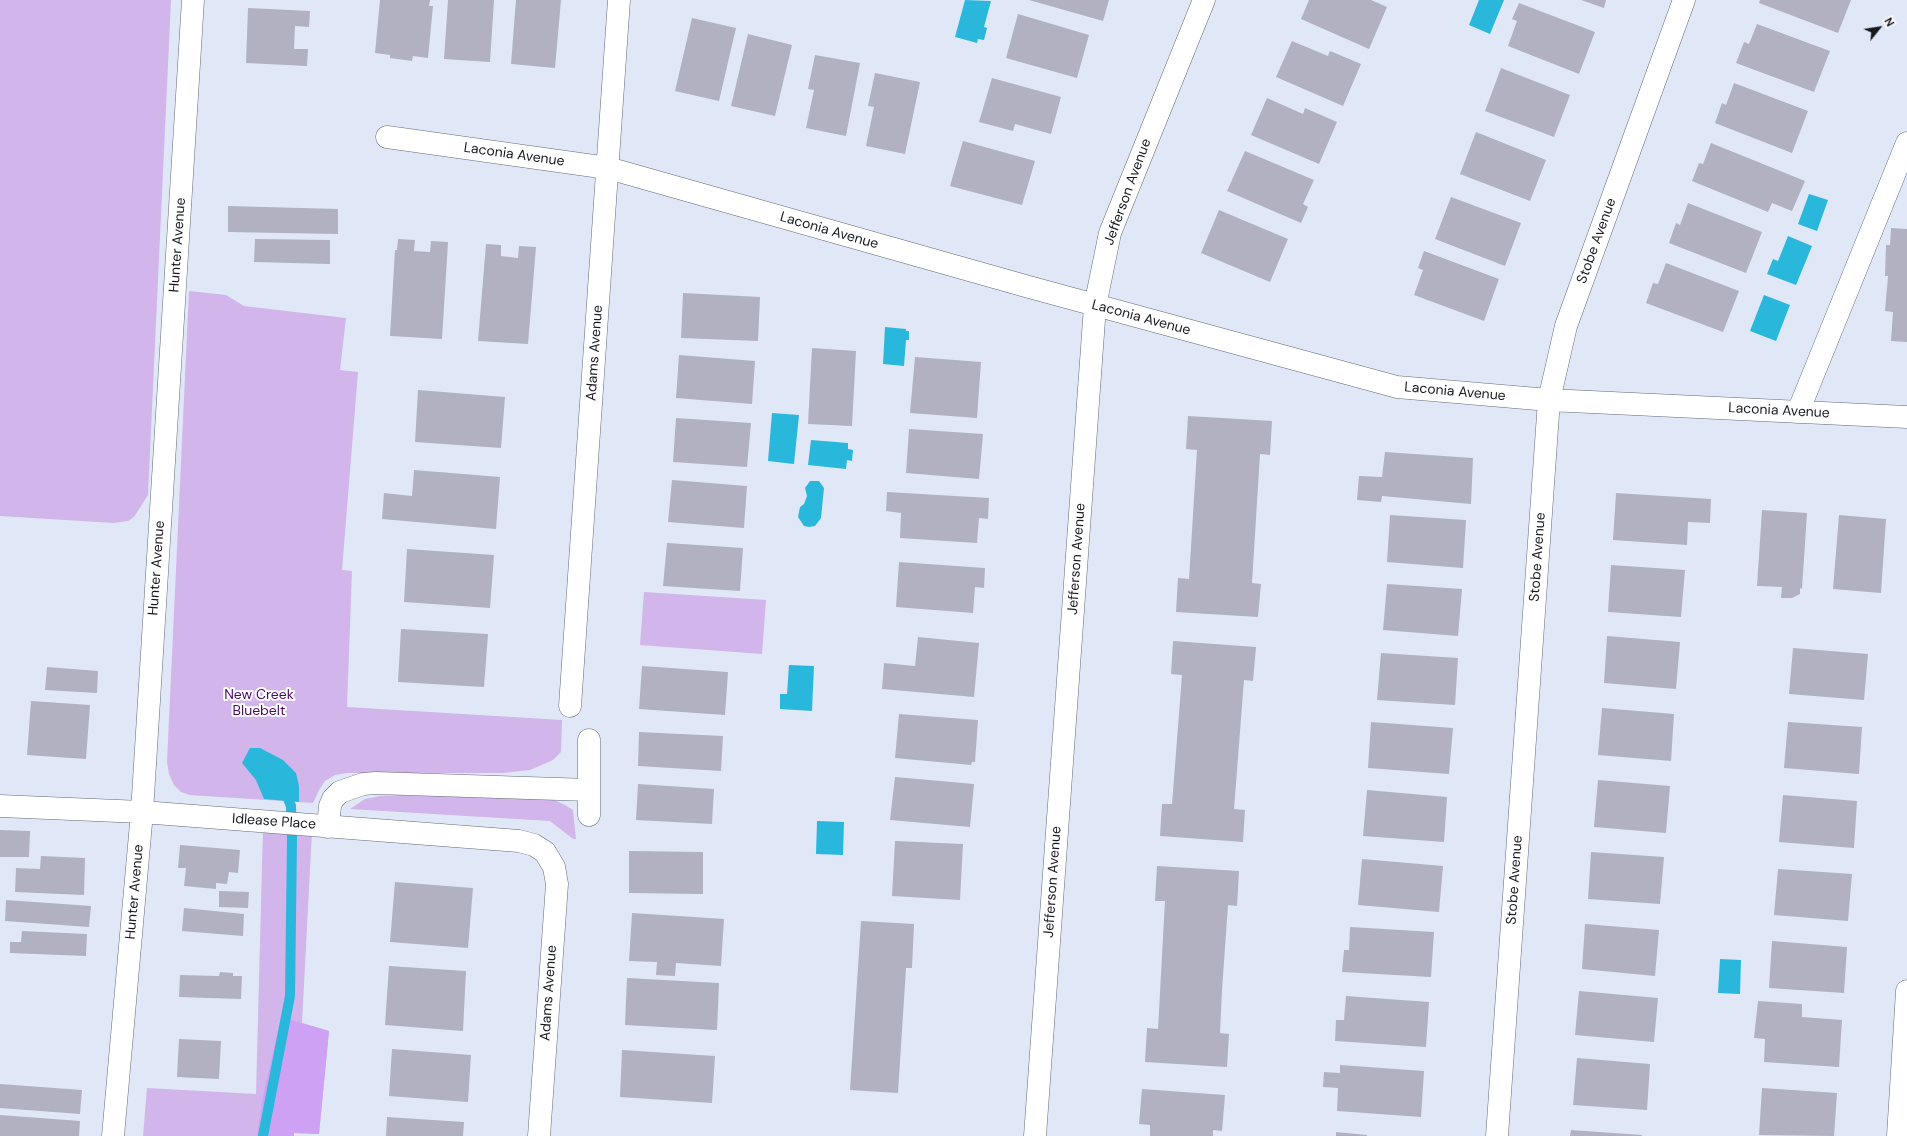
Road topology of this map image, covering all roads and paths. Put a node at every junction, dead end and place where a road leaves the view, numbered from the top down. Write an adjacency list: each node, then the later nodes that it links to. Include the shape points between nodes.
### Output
1 (193, 0): 16 (street, Hunter Avenue)
2 (619, 0): 7 (street, Adams Avenue)
3 (1204, 0): 8 (street, Jefferson Avenue, via 1110,232)
4 (1684, 0): 9 (street, Stobe Avenue, via 1566,326)
5 (387, 137): 7 (street, Laconia Avenue)
6 (1907, 143): 10 (street)
7 (608, 168): 8 (street, Laconia Avenue); 12 (street, Adams Avenue)
8 (1095, 306): 9 (street, Laconia Avenue, via 1397,387); 23 (street, Jefferson Avenue)
9 (1549, 400): 10 (street, Laconia Avenue); 24 (street, Stobe Avenue)
10 (1798, 412): 11 (street, Laconia Avenue)
11 (1907, 417)
12 (570, 706)
13 (589, 740): 14 (street)
14 (589, 790): 17 (street); 18 (street, via 363,784 340,792 333,799)
15 (0, 806): 16 (street, Idlease Place)
16 (142, 812): 18 (street, Idlease Place); 21 (street, Hunter Avenue)
17 (589, 815)
18 (328, 827): 19 (street, Idlease Place, via 519,841 534,845)
19 (545, 852): 22 (street, Adams Avenue, via 554,867 557,884)
20 (1907, 992): 25 (street)
21 (114, 1136)
22 (539, 1136)
23 (1035, 1136)
24 (1497, 1136)
25 (1898, 1136)

